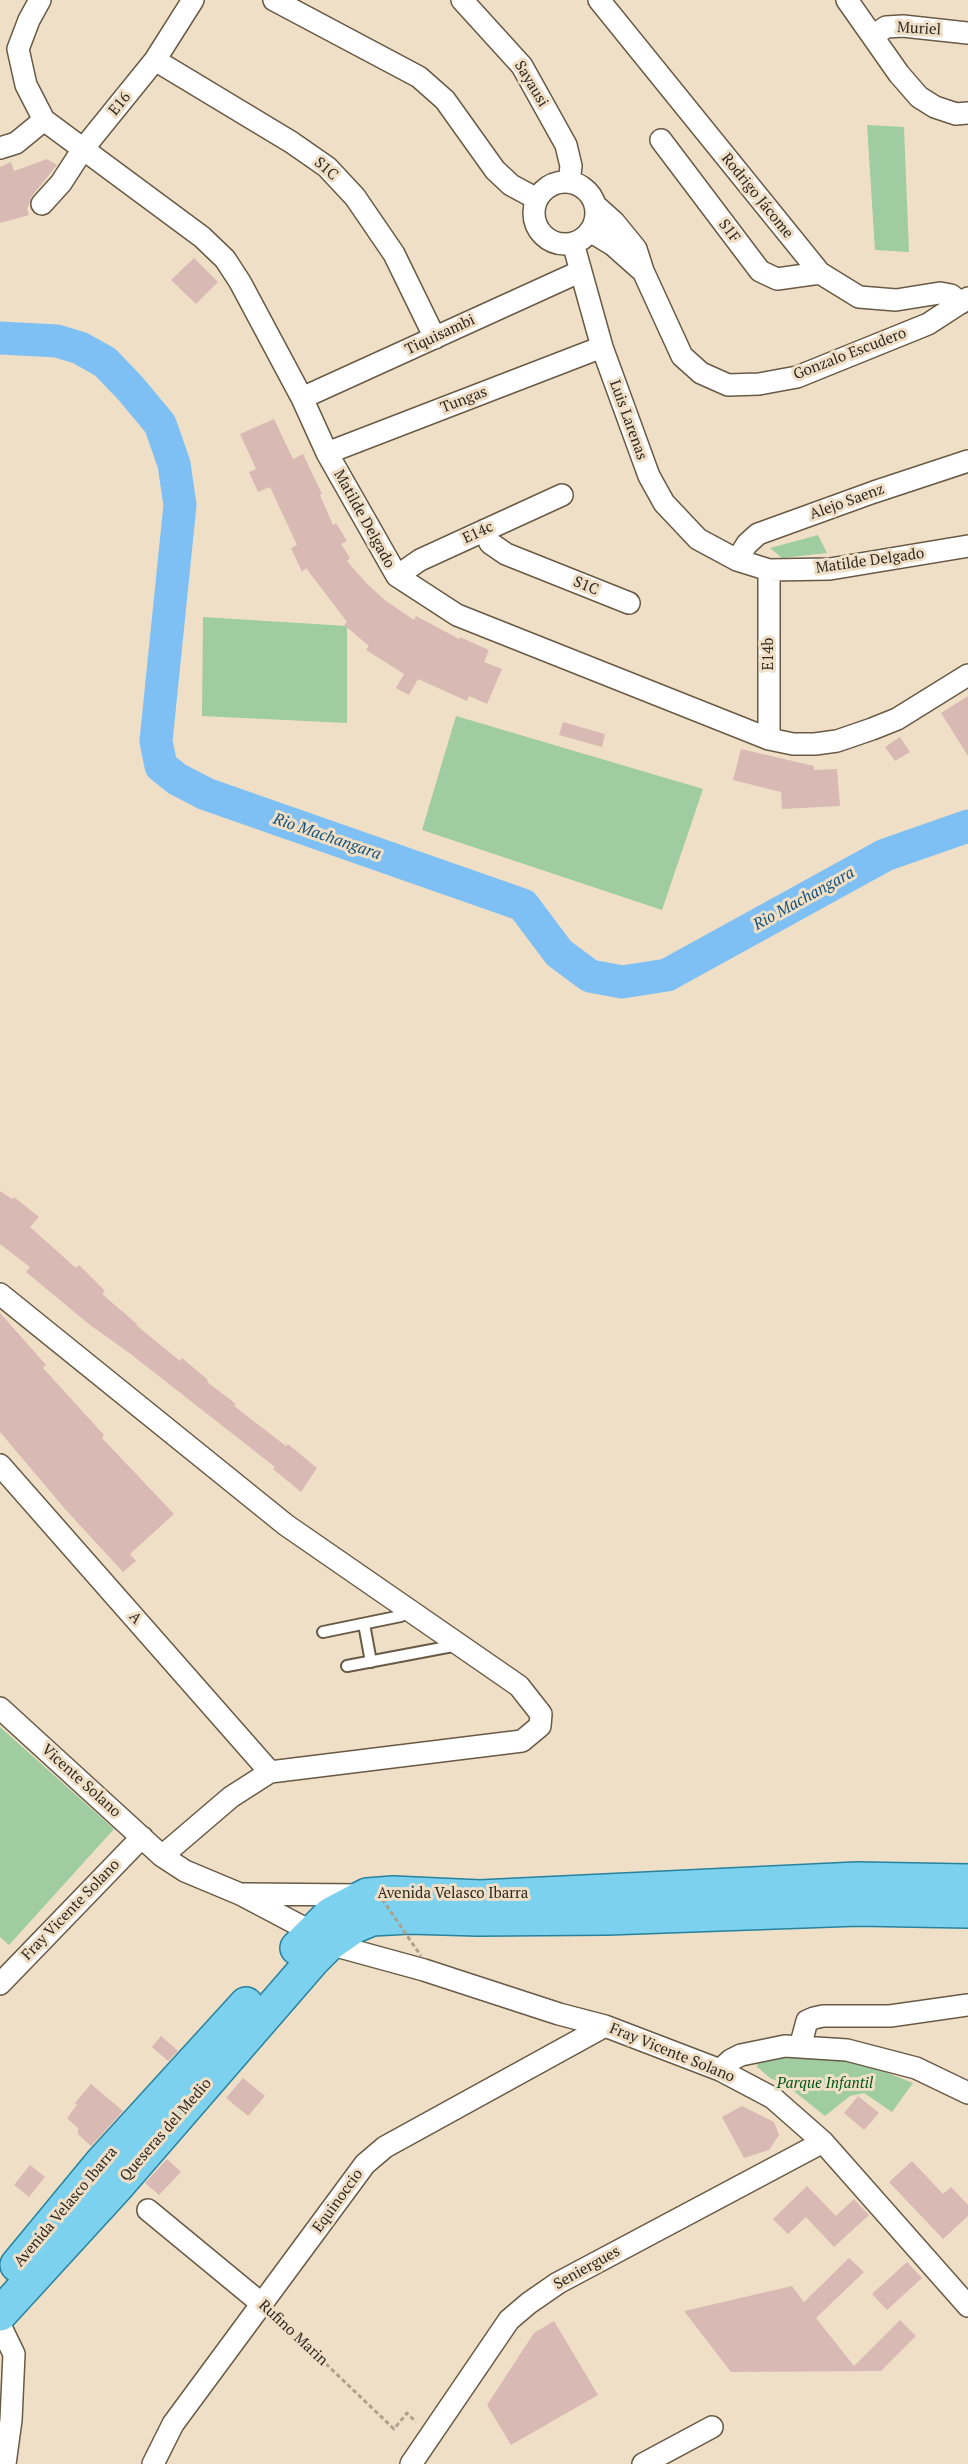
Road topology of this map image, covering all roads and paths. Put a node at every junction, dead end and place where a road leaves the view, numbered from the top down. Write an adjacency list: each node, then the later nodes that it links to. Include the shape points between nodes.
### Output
1 (40, 0): 11 (street, Matilde Delgado, via 18,49 26,85)
2 (193, 0): 9 (street, E16)
3 (274, 0): 16 (street, via 419,77 445,100 495,170 511,185)
4 (462, 0): 15 (street, Sayausi, via 522,66 566,145 571,166)
5 (599, 0): 22 (street, Rodrigo Jácome)
6 (847, 0): 8 (street)
7 (968, 33): 8 (street, Muriel, via 903,26 886,27)
8 (873, 36): 10 (street, via 919,97 956,114)
9 (155, 60): 14 (street, E16); 24 (street, S1C, via 327,167 355,197 394,254)
10 (968, 113)
11 (44, 120): 13 (street, via 16,143); 14 (street, Matilde Delgado)
12 (661, 140): 22 (street, S1F, via 760,271 777,279)
13 (0, 148)
14 (83, 149): 17 (street, E16); 26 (street, Matilde Delgado, via 202,237 225,259)
15 (569, 182): 16 (street, via 556,183); 18 (street, via 580,186)
16 (537, 199): 19 (street, via 534,208 538,228 553,241)
17 (42, 204)
18 (595, 205): 19 (street, via 594,223); 20 (street, Gonzalo Escudero, via 636,249)
19 (581, 237): 20 (street, Gonzalo Escudero, via 613,245); 21 (street, Luis Larenas)
20 (643, 271): 23 (street, Gonzalo Escudero, via 682,356 701,373 728,385 796,377 928,324)
21 (579, 272): 24 (street, Tiquisambi); 25 (street, Luis Larenas)
22 (820, 273): 23 (street, Rodrigo Jácome, via 859,297 896,300 939,293)
23 (964, 301)
24 (435, 338): 26 (street, Tiquisambi)
25 (602, 347): 27 (street, Tungas); 32 (street, Luis Larenas, via 649,476 664,503 698,539)
26 (302, 398): 27 (street, Matilde Delgado)
27 (327, 453): 34 (street, Matilde Delgado)
28 (968, 461): 32 (street, Alejo Saenz, via 758,534)
29 (562, 495): 30 (street, E14c)
30 (485, 530): 34 (street, E14c, via 420,560); 35 (street, S1C, via 490,543 506,554)
31 (968, 546): 33 (street, Matilde Delgado, via 831,569)
32 (737, 560): 33 (street, Matilde Delgado)
33 (770, 570): 37 (street, E14b)
34 (397, 576): 37 (street, Matilde Delgado, via 457,615)
35 (629, 603)
36 (968, 675): 37 (street, Matilde Delgado, via 897,719 845,738 815,744)
37 (769, 739)
38 (0, 1294): 43 (street, via 286,1525)
39 (0, 1465): 47 (street, A)
40 (401, 1616): 41 (lane)
41 (364, 1624): 42 (lane); 44 (lane)
42 (322, 1632)
43 (459, 1645): 44 (lane); 47 (street, via 519,1686 533,1701 541,1714 540,1726 533,1734 522,1741)
44 (371, 1662): 45 (lane)
45 (347, 1666)
46 (0, 1708): 48 (street, Vicente Solano)
47 (270, 1772): 49 (street, via 231,1797)
48 (142, 1837): 49 (street, Vicente Solano); 56 (street, Fray Vicente Solano)
49 (162, 1856): 51 (street, Fray Vicente Solano, via 184,1871)
50 (968, 1881): 52 (main road, Avenida Velasco Ibarra, via 857,1879 480,1897)
51 (240, 1894): 52 (street, Fray Vicente Solano); 54 (street, Fray Vicente Solano)
52 (373, 1894): 54 (main road, Avenida Velasco Ibarra, via 331,1914); 55 (path, bridge)
53 (968, 1911): 54 (main road, Avenida Velasco Ibarra, via 858,1909 607,1918 372,1919)
54 (321, 1938): 58 (street, Fray Vicente Solano); 64 (main road, Avenida Velasco Ibarra, via 102,2162); 69 (main road, Queseras del Medio, via 119,2184)
55 (421, 1956)
56 (1, 1981)
57 (968, 2005): 59 (street, via 890,2016 814,2018 807,2021)
58 (605, 2026): 60 (street, Fray Vicente Solano); 67 (street, Equinoccio, via 385,2147 365,2164)
59 (800, 2047): 60 (street, via 785,2046 741,2055); 61 (street, via 847,2050 916,2068)
60 (720, 2070): 62 (street, Fray Vicente Solano, via 773,2098)
61 (968, 2093)
62 (823, 2142): 68 (street, Fray Vicente Solano); 72 (street, Seniergues, via 558,2283 529,2303 510,2320)
63 (148, 2210): 67 (street, Rufino Marin)
64 (27, 2252): 65 (main road); 66 (main road, Avenida Velasco Ibarra)
65 (0, 2276)
66 (0, 2284)
67 (262, 2304): 72 (path, Rufino Marin, via 394,2429 406,2413); 75 (street, Equinoccio, via 173,2424)
68 (968, 2306)
69 (0, 2314)
70 (0, 2325): 74 (street, via 14,2354)
71 (712, 2427): 76 (street)
72 (431, 2434): 73 (street, Seniergues)
73 (420, 2460)
74 (6, 2464)
75 (153, 2464)
76 (643, 2464)

